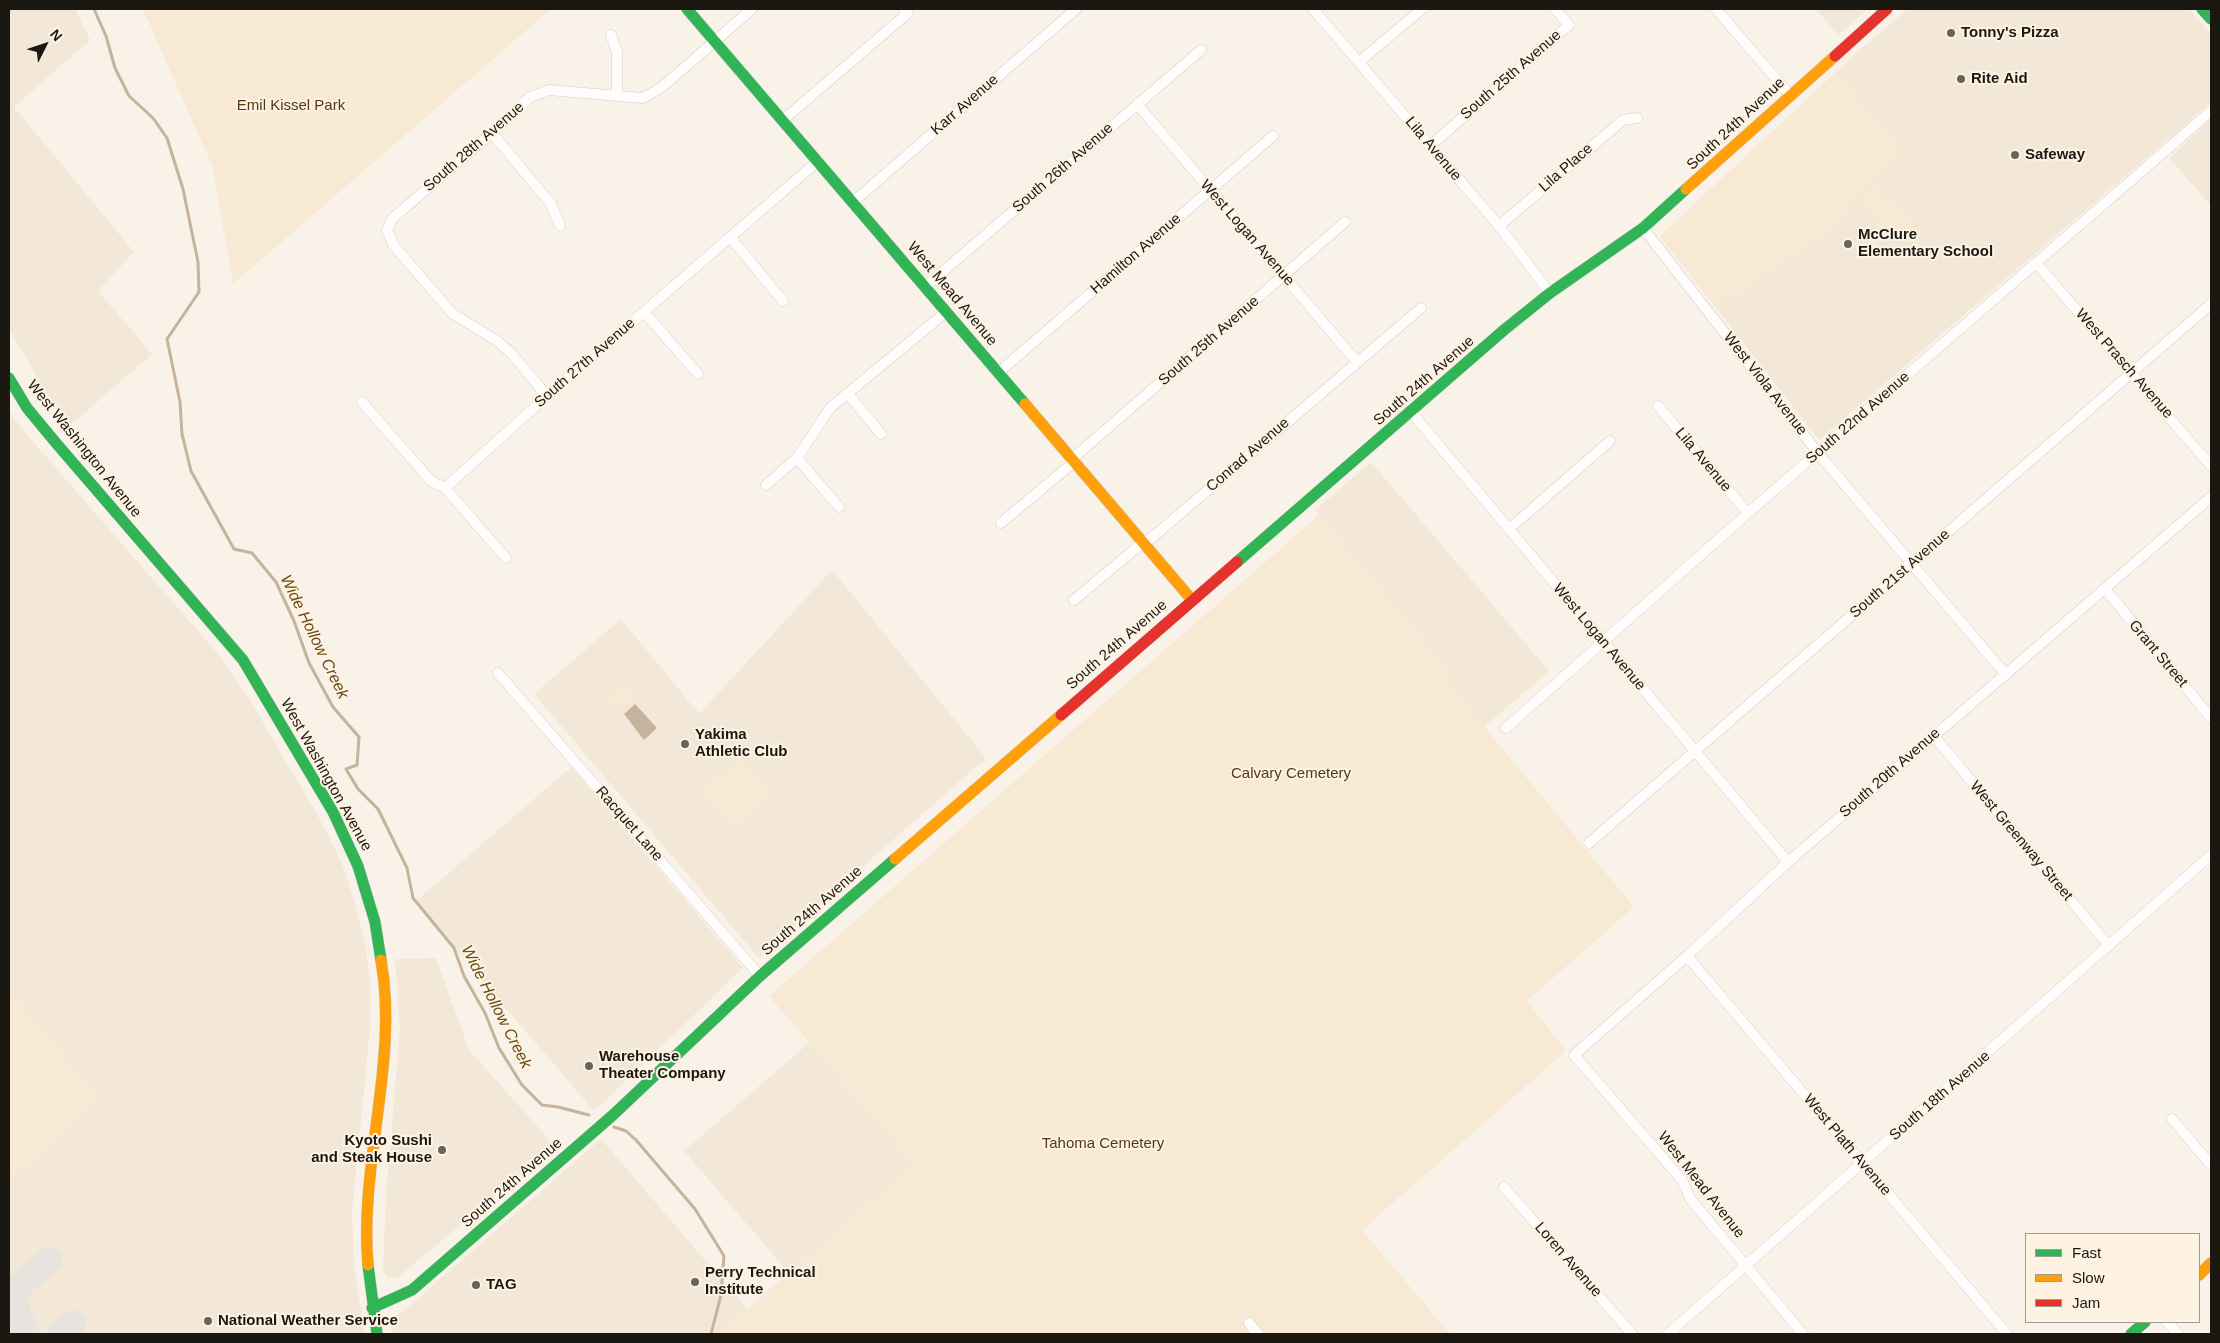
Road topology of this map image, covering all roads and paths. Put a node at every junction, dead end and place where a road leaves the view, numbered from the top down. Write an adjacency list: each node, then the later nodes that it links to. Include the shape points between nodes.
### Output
1 (687, 9): 13 (street, West Mead Avenue)
2 (752, 9): 13 (street, South 28th Avenue)
3 (1076, 9): 27 (street, Karr Avenue)
4 (1313, 9): 15 (street, Lila Avenue)
5 (1422, 9): 15 (street)
6 (1555, 9): 24 (street, South 25th Avenue, via 1569,25)
7 (1716, 9): 17 (street)
8 (1887, 9): 17 (street, South 24th Avenue)
9 (2202, 9): 11 (street)
10 (906, 11): 21 (street)
11 (2211, 19)
12 (611, 35): 16 (street, via 617,52)
13 (714, 41): 16 (street, South 28th Avenue, via 662,87 643,98); 21 (street, West Mead Avenue)
14 (1201, 50): 18 (street, South 26th Avenue)
15 (1360, 62): 24 (street, Lila Avenue)
16 (617, 94): 22 (street, South 28th Avenue, via 549,90 530,97)
17 (1790, 94): 31 (street, South 24th Avenue)
18 (1137, 104): 26 (street, West Logan Avenue); 35 (street, South 26th Avenue)
19 (2211, 111): 33 (street, South 22nd Avenue)
20 (1638, 118): 30 (street, Lila Place, via 1623,120)
21 (783, 120): 25 (street, West Mead Avenue)
22 (492, 133): 29 (street, via 551,204); 48 (street, South 28th Avenue, via 393,218 387,230 394,246 454,314 511,353)
23 (1273, 136): 26 (street, Hamilton Avenue)
24 (1430, 146): 30 (street, Lila Avenue)
25 (818, 161): 27 (street, West Mead Avenue); 32 (street, South 27th Avenue)
26 (1210, 190): 34 (street, West Logan Avenue); 43 (street, Hamilton Avenue)
27 (853, 202): 35 (street, West Mead Avenue)
28 (1345, 222): 34 (street, South 25th Avenue)
29 (560, 226)
30 (1499, 226): 36 (street, Lila Avenue)
31 (1642, 228): 36 (street, South 24th Avenue); 54 (street, West Viola Avenue)
32 (730, 237): 37 (street); 40 (street, South 27th Avenue)
33 (2036, 263): 44 (street, West Prasch Avenue); 54 (street, South 22nd Avenue)
34 (1284, 276): 42 (street, West Logan Avenue); 56 (street, South 25th Avenue)
35 (926, 286): 41 (street, West Mead Avenue)
36 (1550, 293): 51 (street, South 24th Avenue)
37 (783, 301)
38 (2211, 304): 44 (street, South 21st Avenue)
39 (1421, 308): 42 (street, Conrad Avenue)
40 (644, 312): 45 (street); 48 (street, South 27th Avenue)
41 (946, 312): 43 (street, West Mead Avenue); 47 (street)
42 (1357, 362): 65 (street, Conrad Avenue)
43 (999, 372): 56 (street, West Mead Avenue)
44 (2132, 372): 57 (street, West Prasch Avenue); 67 (street, South 21st Avenue)
45 (698, 374)
46 (9, 378): 92 (street, West Washington Avenue, via 27,408 62,451 244,660 332,812 358,866 376,922 384,981 385,1040 365,1232)
47 (848, 394): 52 (street); 55 (street, via 830,408)
48 (547, 396): 59 (street, South 27th Avenue)
49 (362, 402): 59 (street, via 431,481)
50 (1658, 406): 62 (street, Lila Avenue)
51 (1411, 412): 64 (street, West Logan Avenue); 70 (street, South 24th Avenue)
52 (881, 434)
53 (1610, 441): 64 (street)
54 (1818, 453): 62 (street, South 22nd Avenue); 67 (street, West Viola Avenue)
55 (798, 458): 58 (street); 61 (street)
56 (1073, 460): 63 (street, South 25th Avenue); 65 (street, West Mead Avenue)
57 (2211, 466)
58 (766, 485)
59 (445, 488): 66 (street)
60 (2210, 500): 68 (street, South 20th Avenue)
61 (839, 507)
62 (1748, 513): 71 (street, South 22nd Avenue)
63 (1001, 524)
64 (1509, 529): 71 (street, West Logan Avenue)
65 (1144, 543): 69 (street, Conrad Avenue); 70 (street, West Mead Avenue)
66 (506, 558)
67 (1912, 564): 73 (street, West Viola Avenue); 77 (street, South 21st Avenue)
68 (2106, 590): 73 (street, South 20th Avenue); 74 (street, Grant Street)
69 (1074, 600)
70 (1192, 600): 83 (street, South 24th Avenue)
71 (1604, 643): 75 (street, South 22nd Avenue); 77 (street, West Logan Avenue)
72 (498, 673): 83 (street, Racquet Lane)
73 (2006, 675): 76 (street, South 20th Avenue)
74 (2211, 718)
75 (1506, 728)
76 (1934, 735): 80 (street, South 20th Avenue); 81 (street, West Greenway Street)
77 (1694, 752): 78 (street, South 21st Avenue); 80 (street, West Logan Avenue)
78 (1589, 843)
79 (2211, 855): 81 (street, South 18th Avenue)
80 (1788, 862): 82 (street, South 20th Avenue)
81 (2109, 946): 86 (street, South 18th Avenue)
82 (1687, 956): 84 (street, South 20th Avenue); 86 (street, West Plath Avenue)
83 (760, 976): 92 (street, South 24th Avenue, via 613,1115 412,1290)
84 (1574, 1056): 90 (street, West Mead Avenue, via 1682,1180 1691,1200)
85 (2172, 1119): 87 (street)
86 (1863, 1164): 90 (street, South 18th Avenue); 101 (street, West Plath Avenue)
87 (2211, 1165)
88 (1504, 1187): 98 (street, Loren Avenue)
89 (2211, 1264): 91 (street)
90 (1745, 1266): 99 (street, South 18th Avenue); 100 (street, West Mead Avenue)
91 (2200, 1273)
92 (372, 1308): 96 (street, West Washington Avenue)
93 (1249, 1323): 97 (street)
94 (2144, 1323): 102 (street)
95 (2169, 1323): 103 (street)
96 (377, 1334)
97 (1258, 1334)
98 (1632, 1334)
99 (1668, 1334)
100 (1803, 1334)
101 (2007, 1334)
102 (2131, 1334)
103 (2178, 1334)

